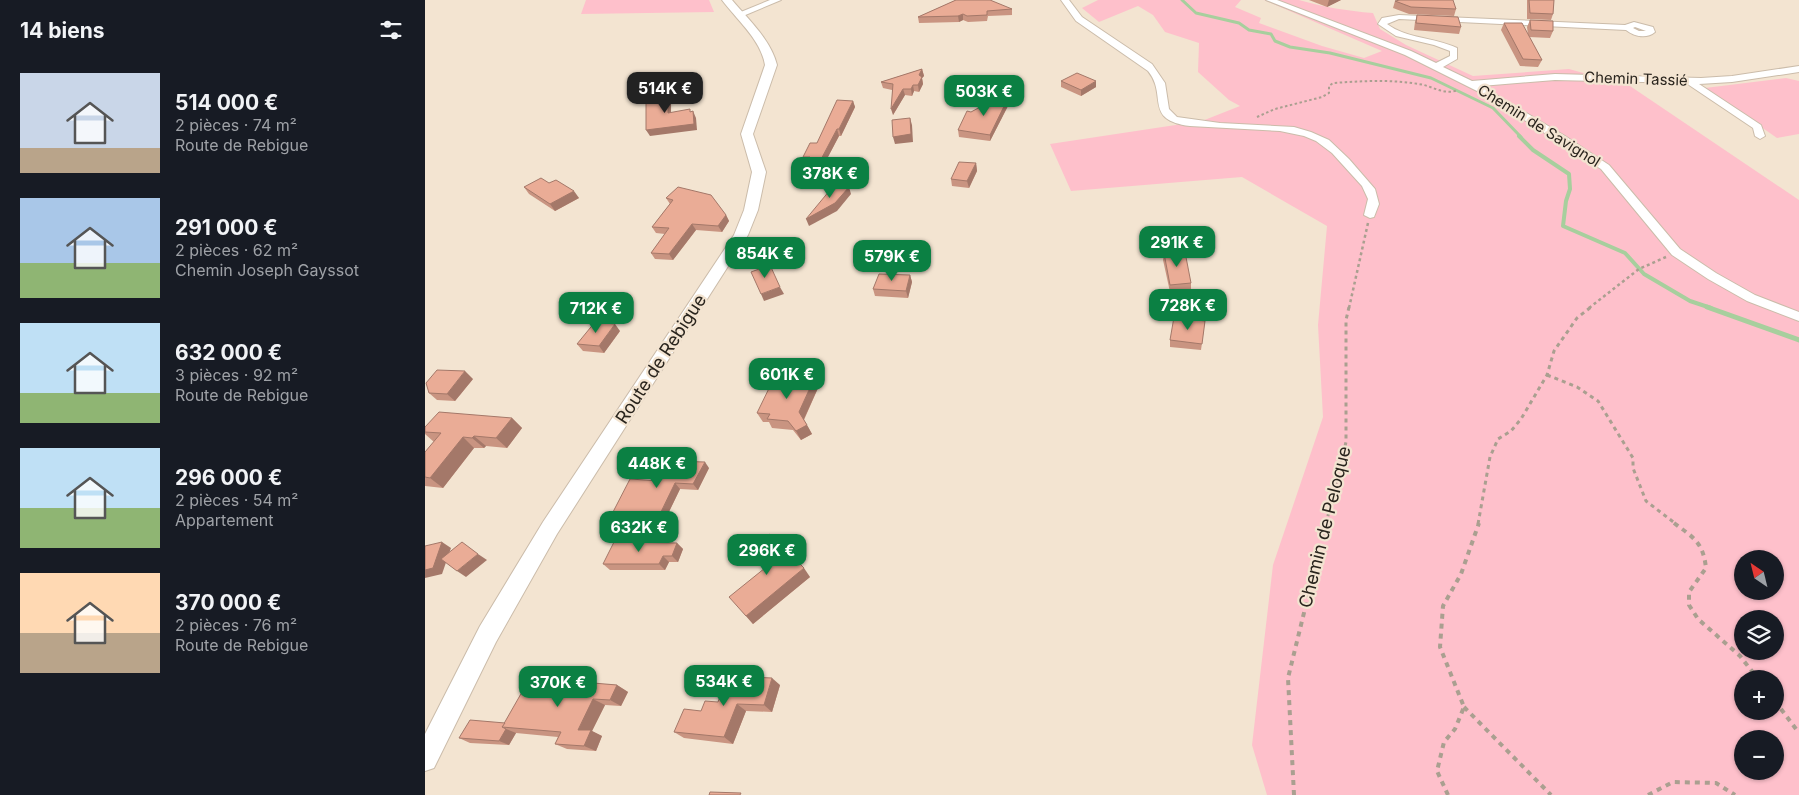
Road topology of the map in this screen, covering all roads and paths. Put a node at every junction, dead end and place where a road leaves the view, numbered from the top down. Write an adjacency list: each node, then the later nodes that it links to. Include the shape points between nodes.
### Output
1 (727, 0): 5 (street, Route de Rebigue)
2 (777, 0): 5 (street)
3 (1065, 0): 12 (street, via 1079,19 1147,64 1161,85 1162,106 1174,120)
4 (1270, 0): 7 (street, Chemin de Savignol, via 1408,53)
5 (739, 14): 22 (street, Route de Rebigue, via 769,55 771,65 747,134 759,172 751,210 741,234 550,528 488,634)
6 (1628, 28): 7 (street, via 1399,16 1385,20 1382,24 1389,30 1410,38 1443,43 1454,50 1454,57)
7 (1436, 67): 10 (street, Chemin de Savignol)
8 (1799, 70): 9 (street, Chemin Tassié)
9 (1689, 81): 10 (street, Chemin Tassié, via 1555,77); 13 (street, via 1758,127)
10 (1472, 84): 15 (street, Chemin de Savignol, via 1605,167)
11 (1455, 92): 12 (path, via 1395,81 1333,83 1324,97 1263,113 1257,118)
12 (1254, 128): 14 (street, via 1308,134 1331,147 1368,186 1374,206)
13 (1760, 136)
14 (1370, 215): 23 (path, Chemin de Peloque, via 1347,320 1346,442 1288,678)
15 (1676, 252): 16 (street, Chemin de Savignol, via 1751,298); 17 (path, via 1639,269 1577,318 1554,351)
16 (1799, 317)
17 (1547, 375): 18 (path, via 1598,401 1633,458 1633,468 1647,501 1698,541 1706,568 1689,592 1689,605 1698,619 1740,656); 19 (path, via 1521,419 1498,439 1490,457 1477,532 1461,574 1443,606 1440,647)
18 (1750, 670)
19 (1464, 707): 24 (path, via 1455,729 1444,742 1437,772); 25 (path)
20 (1784, 714): 21 (path)
21 (1799, 733)
22 (425, 759)
23 (1295, 795)
24 (1448, 795)
25 (1551, 795)
26 (1648, 795): 27 (path, via 1673,782 1682,782 1715,783)
27 (1735, 795)

